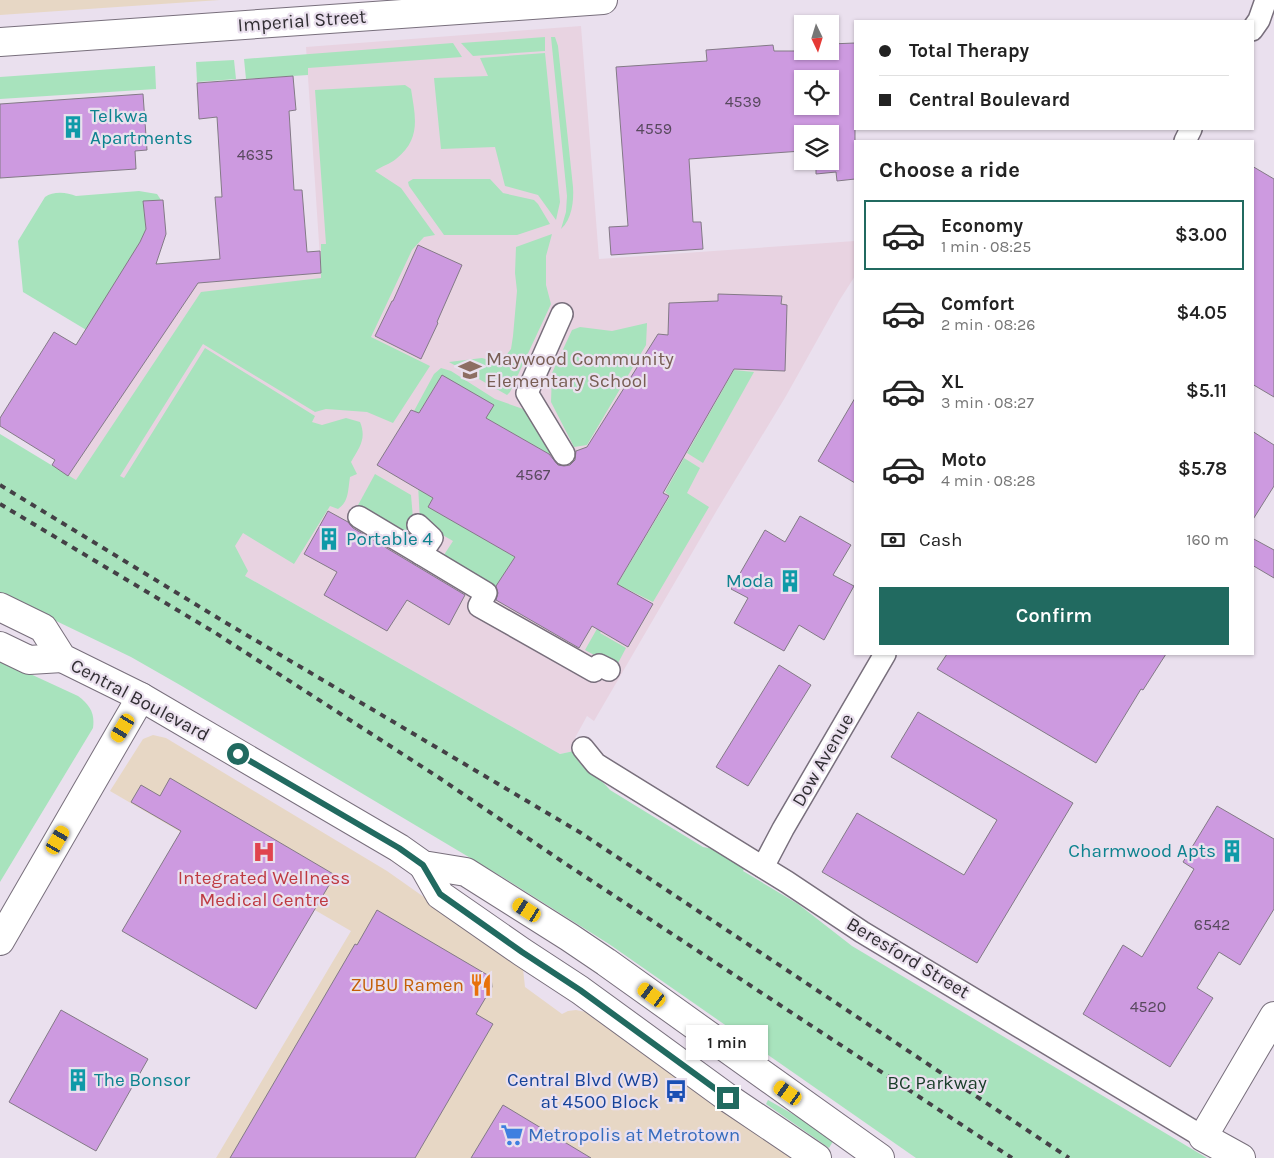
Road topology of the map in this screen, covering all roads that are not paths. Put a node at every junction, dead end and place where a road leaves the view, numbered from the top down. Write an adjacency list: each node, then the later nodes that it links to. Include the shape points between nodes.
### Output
1 (603, 0): 3 (street, Imperial Street)
2 (1266, 0): 4 (street)
3 (380, 8): 5 (street, Imperial Street)
4 (1254, 27)
5 (0, 42)
6 (562, 314): 7 (street, via 526,394)
7 (564, 454)
8 (359, 517): 10 (street)
9 (418, 525): 10 (street, via 432,538)
10 (421, 554): 15 (street, via 486,593 479,606 579,656 594,671 598,665)
11 (0, 607): 14 (street, Central Boulevard, via 43,628)
12 (0, 646): 14 (street, Central Boulevard, via 29,660)
13 (884, 655): 19 (street, Dow Avenue)
14 (62, 658): 16 (street, Central Boulevard)
15 (608, 670)
16 (141, 697): 18 (street, Central Boulevard, via 391,843); 20 (street)
17 (582, 748): 19 (street, Beresford Street, via 596,764)
18 (423, 865): 23 (street, Central Boulevard, via 440,894); 24 (street, Central Boulevard, via 466,872 548,924)
19 (763, 867): 22 (street, Beresford Street, via 862,932)
20 (0, 941)
21 (1274, 1016): 22 (street)
22 (1203, 1137): 25 (street, Beresford Street)
23 (817, 1158)
24 (880, 1158)
25 (1241, 1158)

